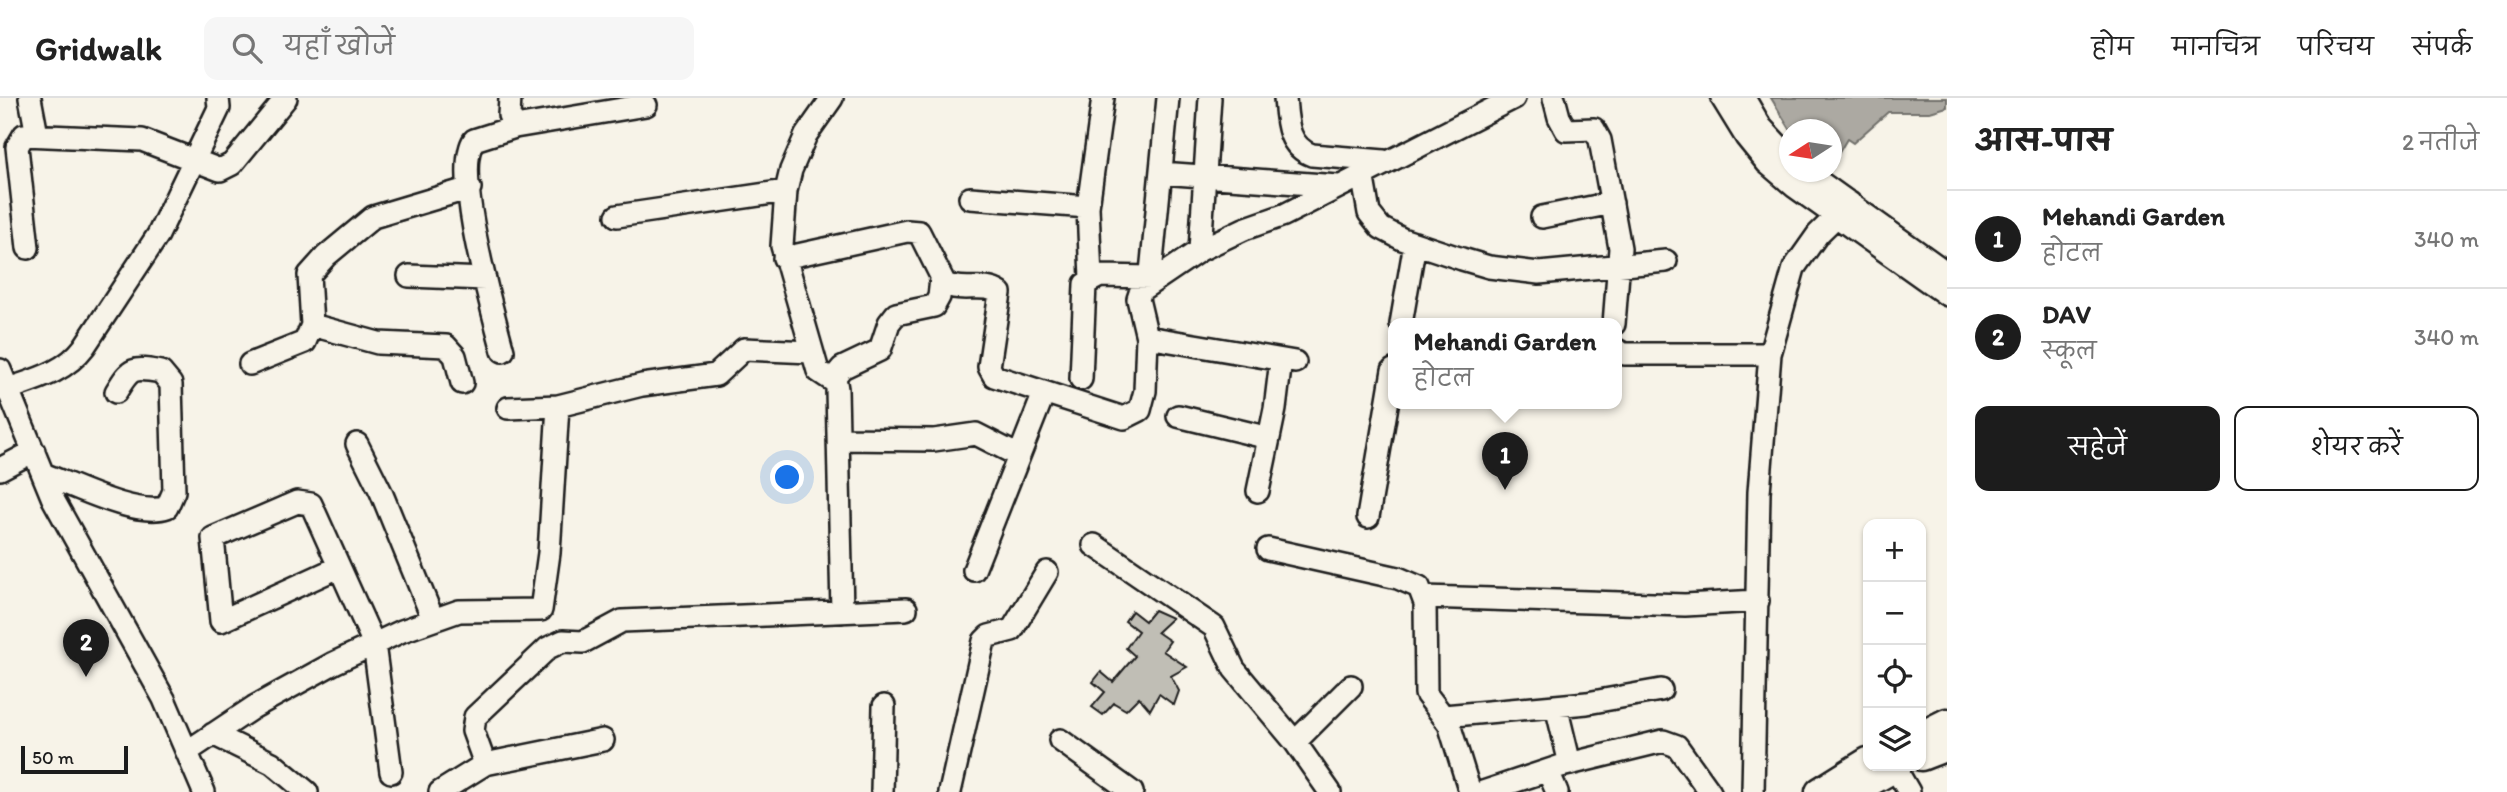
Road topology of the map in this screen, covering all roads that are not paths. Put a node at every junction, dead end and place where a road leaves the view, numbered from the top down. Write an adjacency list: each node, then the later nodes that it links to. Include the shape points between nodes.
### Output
1 (30, 98): 16 (street)
2 (218, 98): 18 (street, via 219,108)
3 (286, 98): 18 (street, via 225,169)
4 (510, 98): 15 (street, via 509,115)
5 (832, 98): 26 (street, via 806,135)
6 (1102, 98): 29 (street)
7 (1168, 98): 20 (street)
8 (1210, 98): 22 (street)
9 (1285, 98): 19 (street, via 1290,133 1302,151)
10 (1514, 98): 19 (street)
11 (1554, 98): 28 (street, via 1566,130 1597,133)
12 (1722, 98): 30 (street, via 1767,163)
13 (1744, 98): 17 (street)
14 (646, 105): 15 (street)
15 (515, 127): 25 (street, via 474,140 468,160)
16 (37, 135): 18 (street, via 142,140); 34 (street, via 24,135 17,147)
17 (1779, 146)
18 (196, 159): 57 (street, via 158,235 79,354 56,372)
19 (1386, 161): 21 (street)
20 (1161, 173): 22 (street); 44 (street)
21 (1362, 173): 24 (street); 33 (street, via 1374,221 1388,234)
22 (1205, 176): 24 (street); 35 (street)
23 (1816, 182): 30 (street)
24 (1338, 186): 35 (street, via 1284,215)
25 (470, 188): 41 (street); 48 (street, via 379,214 326,256 307,281)
26 (786, 191): 31 (street); 36 (street)
27 (970, 198): 29 (street)
28 (1612, 203): 32 (street); 38 (street)
29 (1088, 207): 43 (street)
30 (1843, 210): 39 (street); 45 (street); 53 (street, via 1794,268)
31 (617, 216)
32 (1542, 217)
33 (1415, 243): 38 (street, via 1489,267 1525,272); 46 (street)
34 (28, 248)
35 (1200, 250): 44 (street)
36 (784, 258): 42 (street, via 914,231 925,240); 51 (street)
37 (1666, 261): 38 (street)
38 (1619, 267): 47 (street)
39 (1947, 272)
40 (410, 276): 41 (street)
41 (485, 279): 50 (street)
42 (941, 279): 56 (street, via 934,306 896,314 880,349 842,368); 60 (street, via 949,286 1000,293 990,371)
43 (1091, 279): 44 (street); 55 (street, via 1084,290)
44 (1150, 280): 49 (street, via 1138,299)
45 (1947, 295)
46 (1402, 318)
47 (1615, 318)
48 (312, 325): 54 (street, via 300,346); 58 (street, via 378,343 446,346 455,356)
49 (1147, 337): 60 (street, via 1145,391 1140,410 1133,415 1112,416); 65 (street, via 1288,361)
50 (503, 351)
51 (811, 352): 56 (street, via 821,376); 62 (street, via 744,349 716,375)
52 (1622, 353): 53 (street)
53 (1770, 354): 80 (street, via 1759,492)
54 (250, 364)
55 (1080, 379)
56 (832, 380): 66 (street, via 837,388)
57 (3, 382): 68 (street)
58 (462, 383)
59 (116, 392): 71 (street, via 127,373 137,368 161,372 171,384 174,491 167,507 139,508)
60 (1044, 393): 69 (street)
61 (1388, 399): 73 (street)
62 (558, 406): 63 (street); 83 (street, via 550,553 541,610 459,611)
63 (508, 408)
64 (1178, 416): 65 (street)
65 (1269, 438): 72 (street)
66 (839, 439): 69 (street, via 933,440 975,434); 82 (street)
67 (357, 444): 83 (street)
68 (34, 451): 70 (street); 71 (street)
69 (1019, 456): 77 (street)
70 (0, 469)
71 (43, 474): 97 (street)
72 (1258, 491)
73 (1368, 517)
74 (1094, 545): 95 (street, via 1214,627 1234,669)
75 (1268, 549): 79 (street, via 1398,578 1419,587)
76 (339, 567): 76 (street, via 316,512 305,501 213,538 221,621); 84 (street)
77 (974, 570)
78 (1047, 572): 110 (street, via 1012,630 984,641)
79 (1424, 597): 80 (street, via 1685,605); 89 (street, via 1424,686)
80 (1758, 601): 117 (street)
81 (906, 609): 82 (street)
82 (842, 612): 99 (street, via 622,621 583,642 555,644 475,717 473,731)
83 (433, 619): 84 (street)
84 (374, 644): 91 (street); 105 (street)
85 (1351, 686): 95 (street)
86 (1661, 690): 87 (street)
87 (1556, 705): 89 (street); 100 (street)
88 (884, 706): 109 (street)
89 (1444, 716): 113 (street)
90 (1947, 723): 92 (main road)
91 (212, 734): 97 (street); 107 (street, via 272,763)
92 (1926, 734)
93 (603, 740): 99 (street)
94 (1060, 740): 111 (street)
95 (1295, 742): 112 (street)
96 (1947, 746): 98 (main road)
97 (188, 751): 106 (street)
98 (1926, 753)
99 (485, 764): 108 (street)
100 (1570, 764): 101 (street); 116 (street, via 1651,742 1672,742)
101 (1548, 771): 114 (street); 115 (street)
102 (1874, 771): 118 (main road)
103 (1883, 771): 119 (main road)
104 (1899, 771): 120 (street)
105 (391, 772)
106 (204, 792)
107 (307, 792)
108 (440, 792)
109 (882, 792)
110 (950, 792)
111 (1132, 792)
112 (1330, 792)
113 (1470, 792)
114 (1483, 792)
115 (1557, 792)
116 (1710, 792)
117 (1753, 792)
118 (1820, 792)
119 (1851, 792)
120 (1909, 792)

